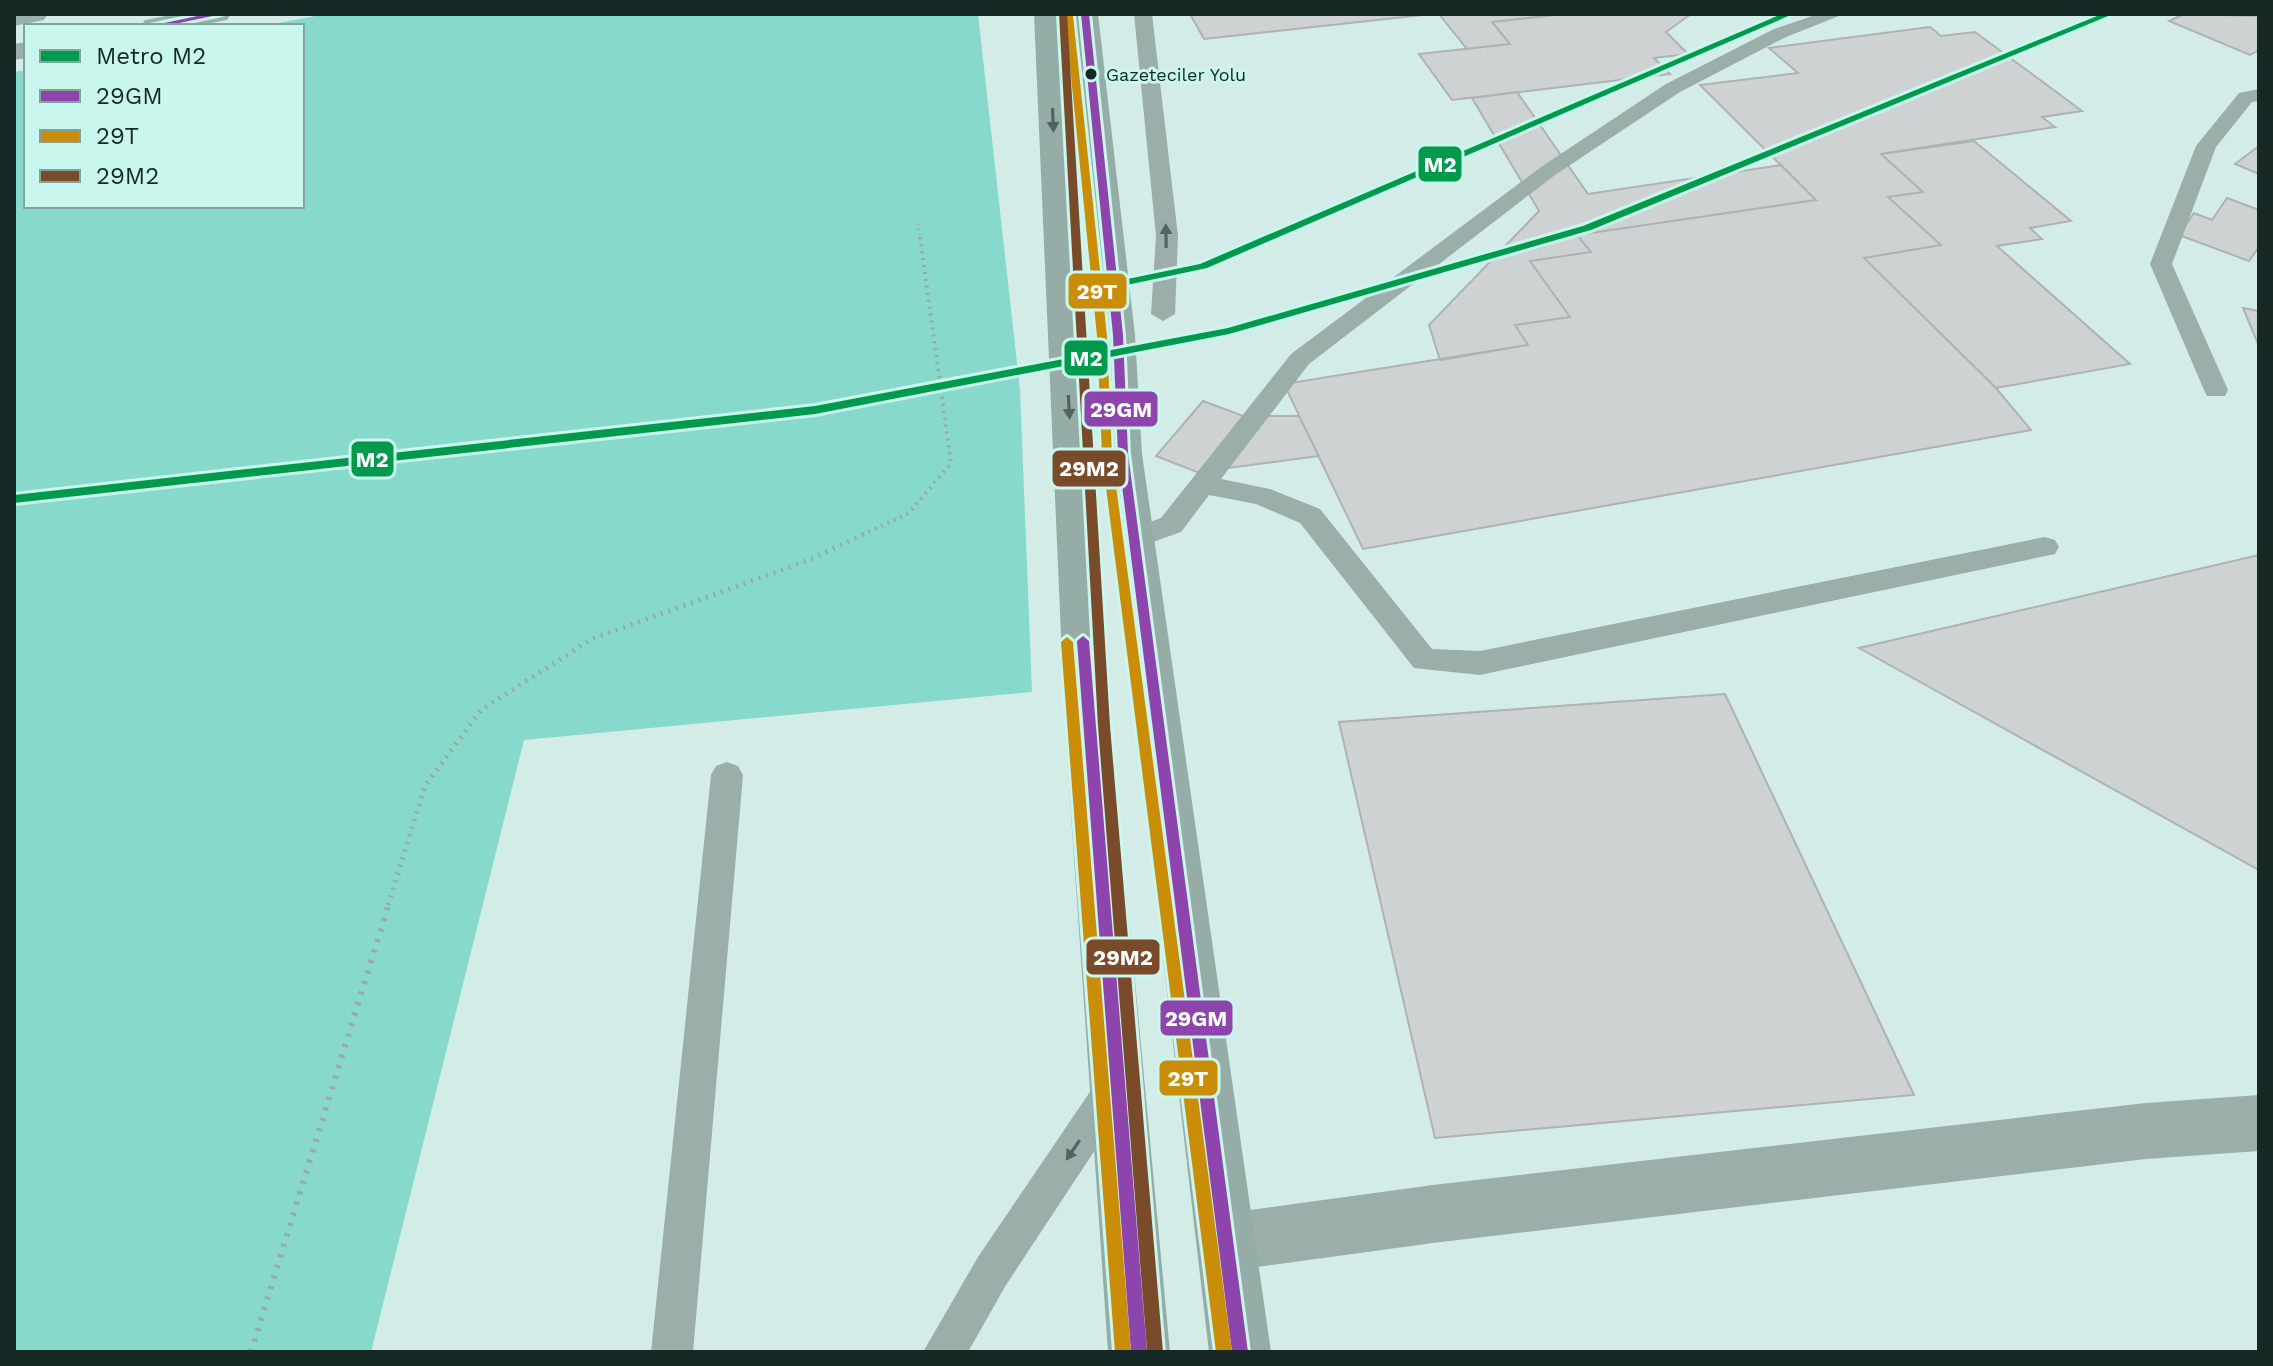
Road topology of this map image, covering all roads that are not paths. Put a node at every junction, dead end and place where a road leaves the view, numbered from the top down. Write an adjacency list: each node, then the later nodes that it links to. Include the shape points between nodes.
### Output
1 (35, 14): 7 (main road)
2 (218, 14): 8 (main road)
3 (1047, 14): 16 (main road, one-way to 16, via 1087,711)
4 (1085, 14): 13 (main road, via 1117,319)
5 (1143, 14): 10 (lane, one-way to 5, via 1167,236)
6 (1835, 14): 12 (lane, via 1780,33 1673,88 1548,171 1300,359)
7 (14, 18)
8 (165, 24)
9 (2259, 95): 11 (lane, via 2246,97 2206,146 2161,264)
10 (1163, 314)
11 (2216, 390)
12 (1203, 485): 13 (lane, via 1171,525); 14 (lane, via 1261,496 1310,516 1424,660 1480,663)
13 (1133, 539): 18 (main road)
14 (2045, 547)
15 (727, 775): 19 (lane)
16 (1117, 1085): 20 (lane, one-way to 20); 21 (main road)
17 (2259, 1123): 18 (street, via 2084,1138)
18 (1228, 1242): 22 (main road)
19 (672, 1352)
20 (944, 1352)
21 (1139, 1352)
22 (1240, 1352)

